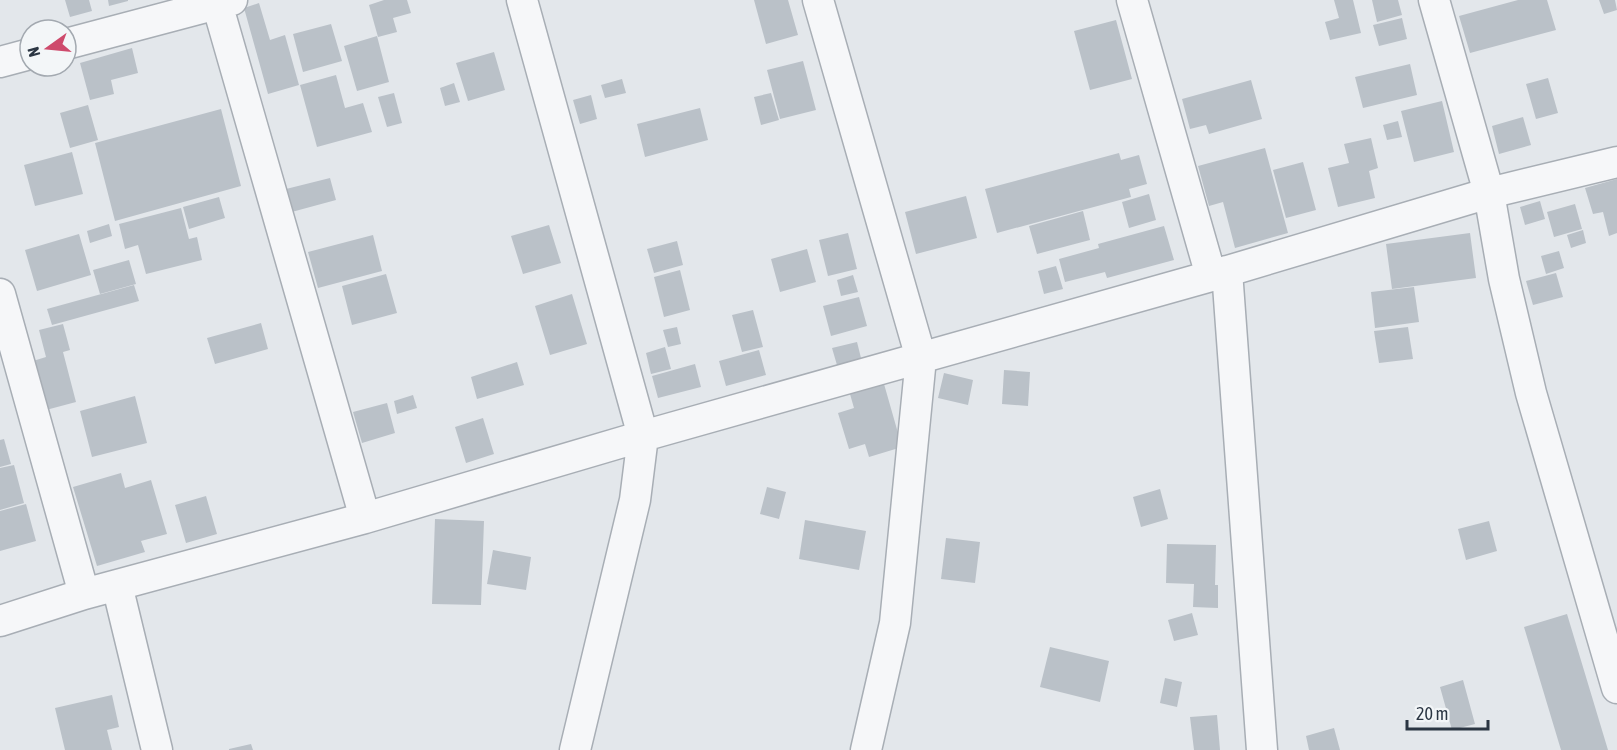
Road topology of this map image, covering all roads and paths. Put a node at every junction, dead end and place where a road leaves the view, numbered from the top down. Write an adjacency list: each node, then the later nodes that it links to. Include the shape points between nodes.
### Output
1 (522, 0): 14 (street)
2 (818, 0): 13 (street)
3 (1132, 0): 11 (street)
4 (1434, 0): 10 (street)
5 (221, 2): 6 (street); 15 (street)
6 (78, 41)
7 (18, 57): 8 (street)
8 (0, 62)
9 (1617, 162): 10 (street)
10 (1489, 193): 11 (street); 19 (street, via 1531,393)
11 (1219, 273): 13 (street); 23 (street)
12 (0, 294): 17 (street)
13 (921, 358): 14 (street); 22 (street, via 895,622)
14 (643, 436): 15 (street); 21 (street, via 635,500)
15 (365, 518): 16 (street)
16 (117, 585): 17 (street); 20 (street)
17 (84, 594): 18 (street)
18 (0, 621)
19 (1617, 688)
20 (157, 750)
21 (575, 750)
22 (866, 750)
23 (1263, 750)

